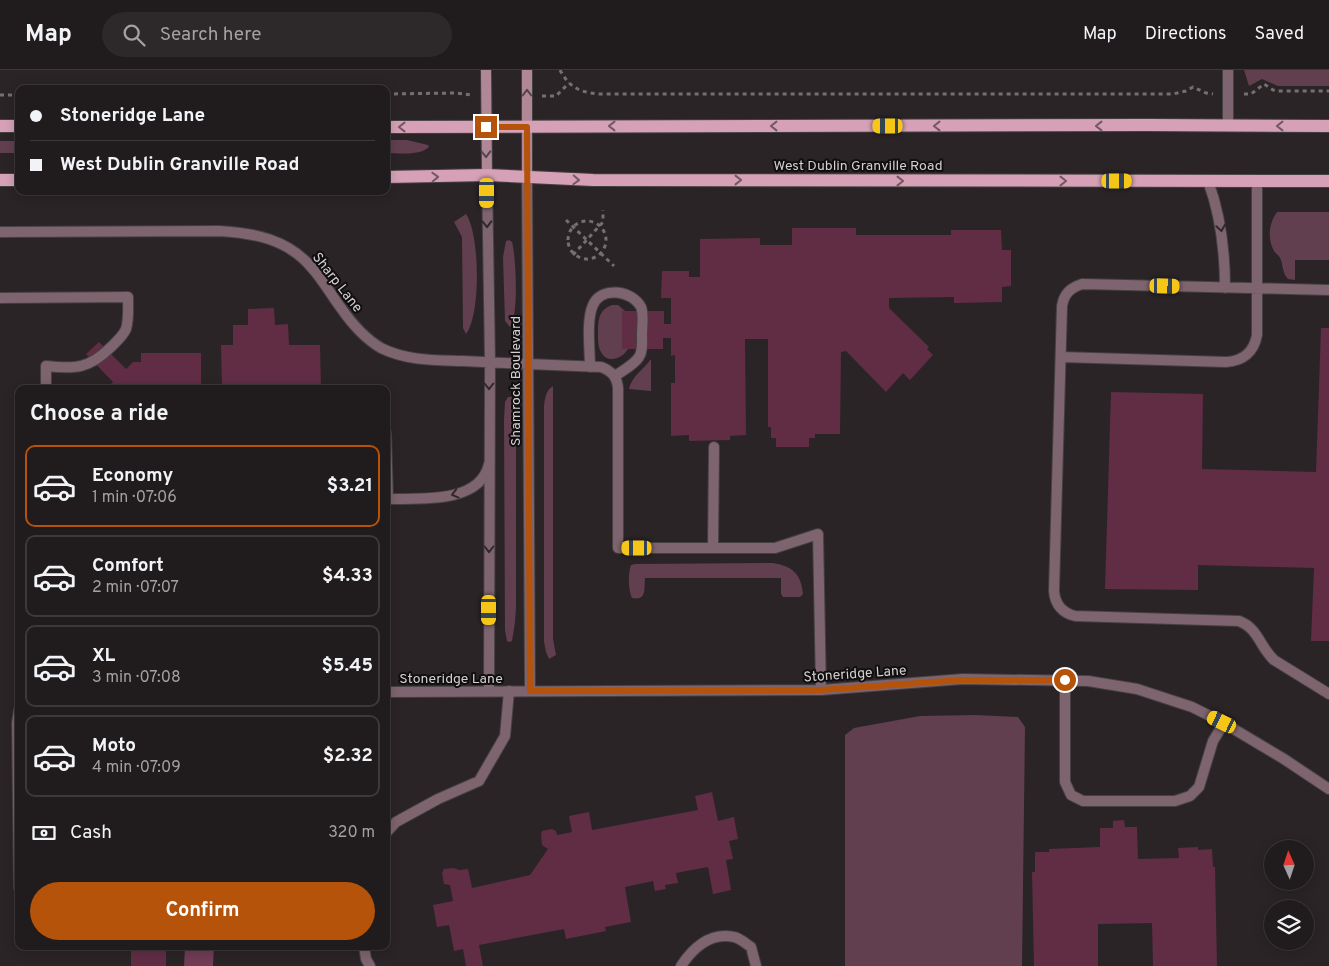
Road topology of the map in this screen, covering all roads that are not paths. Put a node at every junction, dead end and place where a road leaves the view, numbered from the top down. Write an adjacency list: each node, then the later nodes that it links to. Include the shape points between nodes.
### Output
1 (486, 70): 9 (street, Shamrock Boulevard)
2 (527, 70): 10 (street, Shamrock Boulevard, one-way to 2)
3 (1228, 70): 6 (street)
4 (0, 126): 5 (main road)
5 (15, 126)
6 (1228, 126): 7 (main road, one-way to 6); 10 (main road, one-way to 10)
7 (1329, 126)
8 (390, 127): 9 (main road, one-way to 8)
9 (486, 127): 10 (main road); 11 (street, Shamrock Boulevard, one-way to 11)
10 (527, 127): 12 (street, Shamrock Boulevard)
11 (487, 175): 12 (main road, West Dublin Granville Road); 13 (main road, West Dublin Granville Road, one-way to 11); 25 (street, Shamrock Boulevard, one-way to 25)
12 (527, 177): 17 (main road, West Dublin Granville Road, one-way to 17, via 594,180); 26 (street, Shamrock Boulevard)
13 (390, 178)
14 (0, 180): 15 (main road)
15 (15, 180)
16 (1329, 180): 18 (main road, West Dublin Granville Road)
17 (1208, 181): 18 (main road, West Dublin Granville Road); 20 (street, one-way to 20, via 1222,238)
18 (1257, 181): 21 (street)
19 (0, 232): 25 (street, Sharp Lane, via 219,231 266,238 288,247 306,261 350,320 383,349 425,360)
20 (1225, 288): 21 (street); 24 (street, via 1075,286 1062,302)
21 (1258, 289): 22 (street); 24 (street, via 1256,339 1250,352 1240,360)
22 (1329, 290)
23 (0, 298): 29 (street, via 128,297 128,322 119,339 86,366 46,366)
24 (1061, 357): 40 (street, via 1054,591 1061,609 1075,616 1236,620 1252,628 1274,660)
25 (490, 362): 26 (street, Sharp Lane); 31 (street, Shamrock Boulevard, one-way to 31)
26 (528, 364): 27 (street, Sharp Lane); 38 (street, Shamrock Boulevard)
27 (590, 367): 28 (street, via 605,368); 28 (street, via 593,304 606,293 623,294 641,308 642,349 639,358)
28 (615, 376): 33 (street, via 618,388 618,548)
29 (46, 385)
30 (714, 447): 33 (street)
31 (489, 464): 32 (street, one-way to 32, via 480,481 454,495); 36 (street, Shamrock Boulevard, one-way to 36)
32 (390, 499)
33 (713, 548): 35 (street, via 775,548 818,534)
34 (1065, 680): 35 (street, Stoneridge Lane, via 962,680); 41 (street, Stoneridge Lane, via 1137,689 1192,707); 41 (street, via 1065,782 1071,794 1083,801 1175,801 1187,798 1199,787 1213,741)
35 (821, 690): 38 (street, Stoneridge Lane)
36 (489, 691): 37 (street, Stoneridge Lane); 39 (street, Stoneridge Lane)
37 (509, 691): 38 (street, Stoneridge Lane); 43 (street, via 505,736 478,781 438,799)
38 (530, 691)
39 (390, 692)
40 (1329, 694)
41 (1224, 723): 42 (street, Stoneridge Lane)
42 (1329, 789)
43 (390, 829)
44 (365, 950): 45 (street)
45 (370, 966)
46 (681, 966): 47 (street, via 691,951 711,938 735,937 751,947)
47 (756, 966)

